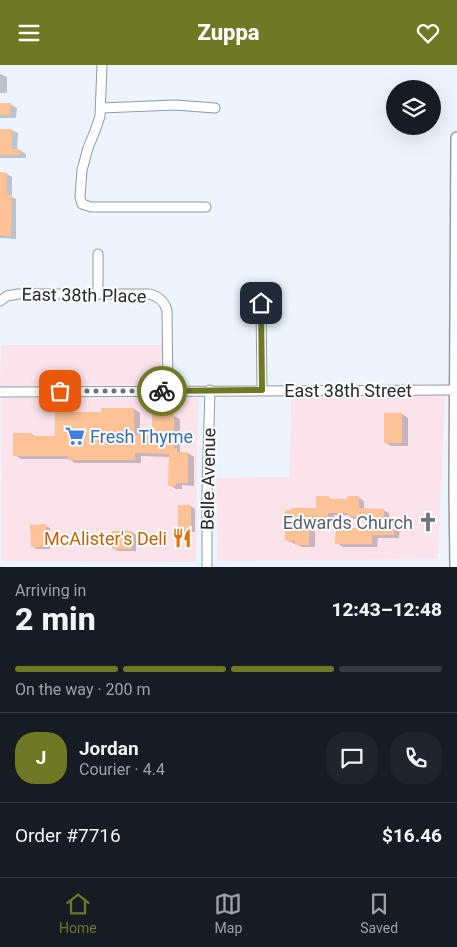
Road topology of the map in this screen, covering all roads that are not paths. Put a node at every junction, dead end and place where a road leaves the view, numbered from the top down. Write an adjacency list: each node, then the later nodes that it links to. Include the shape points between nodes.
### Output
1 (102, 65): 2 (street)
2 (101, 108): 3 (street, via 175,105); 5 (street, via 82,170 82,204 91,207)
3 (215, 108)
4 (457, 138): 12 (main road)
5 (206, 207)
6 (98, 254): 7 (street)
7 (98, 294): 8 (street, East 38th Place, via 12,295); 14 (street, East 38th Place, via 149,294 164,302 168,316)
8 (0, 301)
9 (261, 303): 11 (street)
10 (210, 390): 11 (street, East 38th Street); 14 (street, East 38th Street); 15 (street, Belle Avenue)
11 (262, 390): 12 (street, East 38th Street)
12 (456, 390): 16 (main road)
13 (0, 391): 14 (street, East 38th Street)
14 (168, 391)
15 (207, 567)
16 (456, 567)

